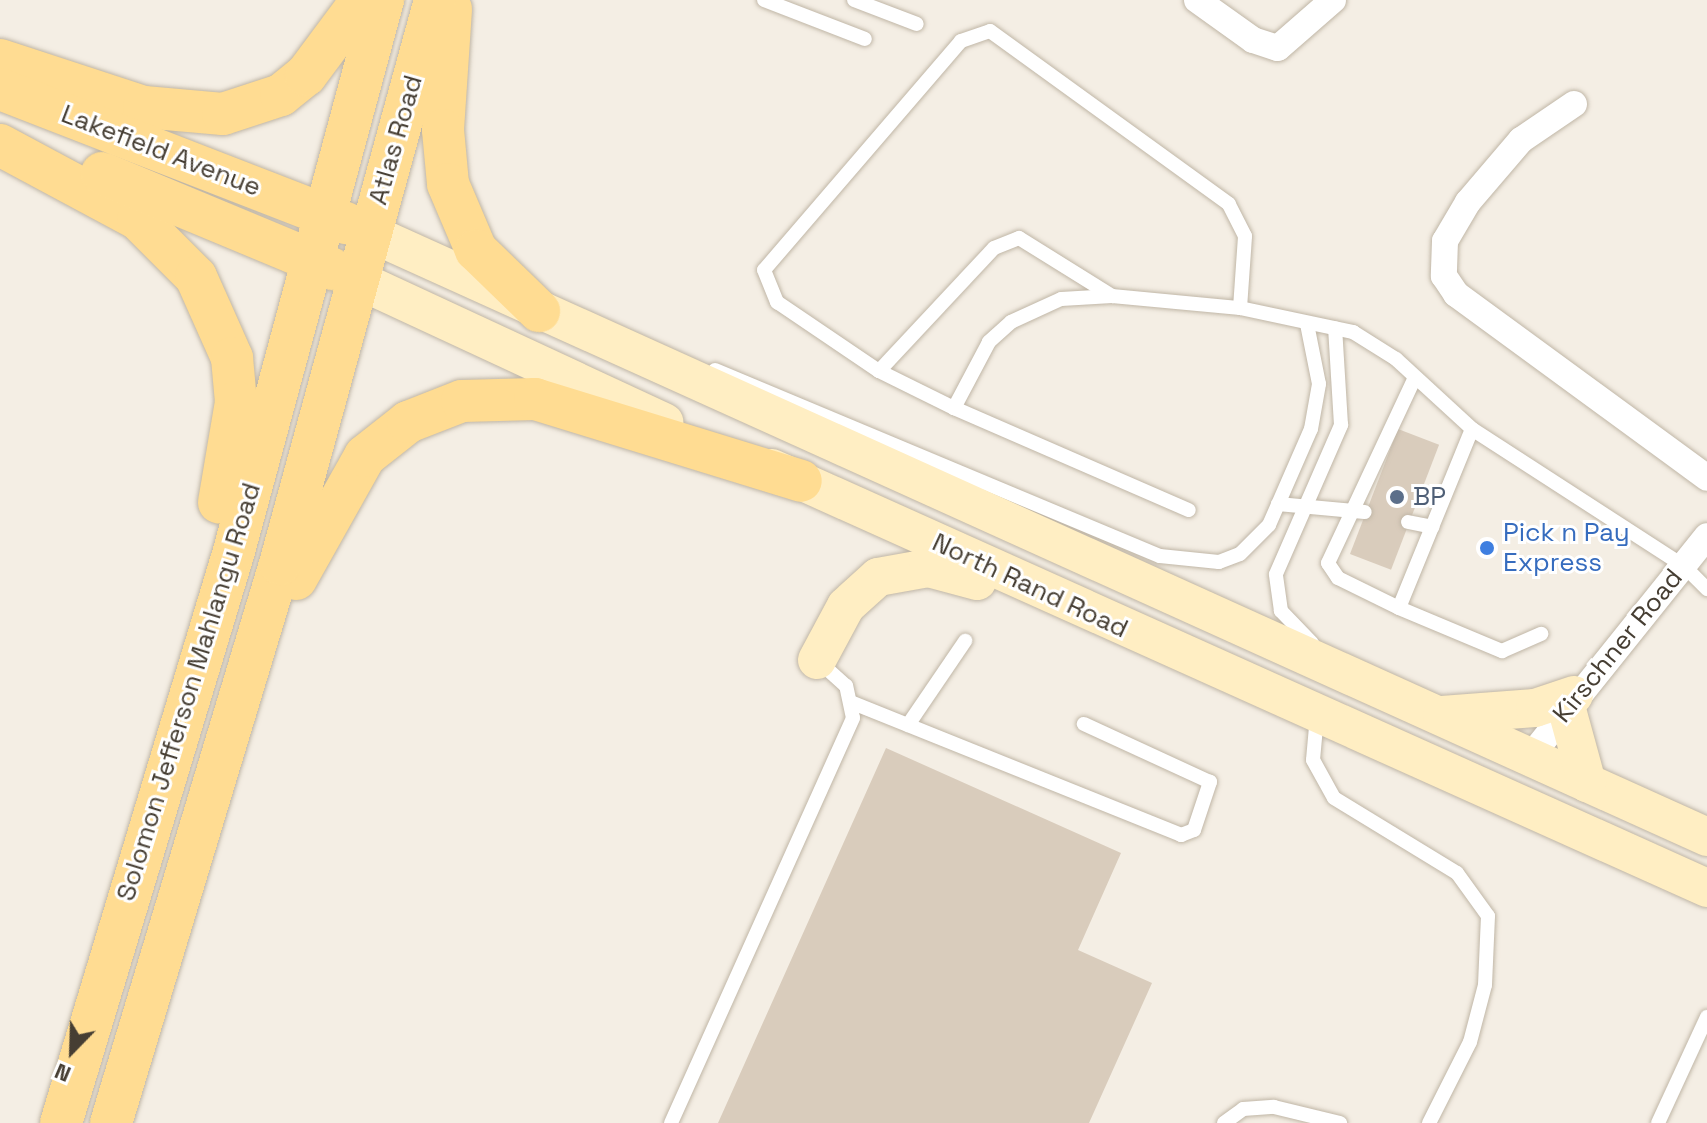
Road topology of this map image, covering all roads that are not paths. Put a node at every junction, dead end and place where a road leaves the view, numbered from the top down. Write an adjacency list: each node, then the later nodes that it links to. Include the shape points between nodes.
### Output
1 (362, 0): 11 (main road, via 297,82 251,109 223,114 144,107)
2 (383, 0): 16 (main road, Atlas Road)
3 (435, 0): 17 (main road, Atlas Road)
4 (451, 0): 22 (main road, via 443,130 448,184 476,250)
5 (764, 0): 10 (lane)
6 (854, 0): 9 (lane)
7 (1197, 0): 8 (street, via 1253,40 1278,48)
8 (1333, 0)
9 (917, 24)
10 (865, 39)
11 (0, 60)
12 (0, 89): 16 (main road, Lakefield Avenue)
13 (1574, 104): 30 (street, via 1521,140 1468,202 1445,241 1444,276 1456,294)
14 (0, 130): 18 (main road, Lakefield Avenue)
15 (0, 145): 54 (main road, via 80,183 175,251 216,312 232,358 236,402 228,458 185,655)
16 (322, 212): 17 (main road, Lakefield Avenue); 18 (main road, Atlas Road)
17 (370, 233): 19 (main road, Atlas Road); 22 (main road, North Rand Road)
18 (309, 259): 19 (main road, Lakefield Avenue); 54 (main road, Solomon Jefferson Mahlangu Road, via 234,551)
19 (356, 279): 31 (main road, North Rand Road); 55 (main road, Solomon Jefferson Mahlangu Road, via 280,564)
20 (1112, 296): 21 (lane); 26 (lane, via 1028,238 1007,241); 28 (lane, via 1061,299 1011,322 989,342)
21 (1240, 308): 23 (lane); 26 (lane, via 1245,236 1229,204 1002,33 981,32 961,41 765,266 777,302)
22 (539, 311): 25 (main road, North Rand Road)
23 (1307, 324): 24 (lane); 32 (lane, via 1318,406)
24 (1335, 328): 27 (lane, via 1372,342); 33 (lane, via 1341,425)
25 (618, 345): 32 (lane, via 743,379 1186,563 1240,554); 47 (main road, North Rand Road)
26 (879, 371): 28 (lane)
27 (1414, 379): 29 (lane); 34 (lane)
28 (954, 408): 35 (lane)
29 (1472, 429): 38 (lane); 40 (lane)
30 (1707, 478)
31 (801, 481): 44 (main road, North Rand Road); 55 (main road, via 535,399 433,409 383,438 346,479)
32 (1278, 504): 33 (lane)
33 (1308, 506): 34 (lane); 47 (lane, via 1282,551 1277,594 1292,626)
34 (1350, 509): 36 (lane); 42 (lane, via 1328,563 1338,578)
35 (1189, 510)
36 (1365, 512)
37 (1408, 522): 38 (lane)
38 (1433, 527): 42 (lane)
39 (1707, 536): 40 (street, Kirschner Road)
40 (1684, 566): 41 (lane); 48 (street, Kirschner Road)
41 (1707, 589)
42 (1399, 608): 43 (lane, via 1502,651)
43 (1541, 634)
44 (1143, 637): 46 (main road, via 928,568 878,577 859,592); 50 (main road, North Rand Road)
45 (965, 641): 53 (lane)
46 (817, 660): 49 (lane)
47 (1343, 672): 51 (main road, North Rand Road)
48 (1570, 701): 51 (main road); 56 (street, Kirschner Road); 57 (main road)
49 (853, 703): 53 (lane); 64 (lane, via 847,735)
50 (1317, 715): 60 (main road, North Rand Road); 67 (lane, via 1313,760 1334,798 1457,873 1488,916 1485,985 1470,1042 1439,1115)
51 (1435, 716): 56 (main road, North Rand Road)
52 (1084, 724): 53 (lane, via 1210,782 1194,830 1181,835)
53 (908, 725)
54 (177, 732): 62 (main road, Solomon Jefferson Mahlangu Road)
55 (221, 745): 63 (main road, Solomon Jefferson Mahlangu Road)
56 (1530, 757): 57 (main road, North Rand Road); 59 (main road, via 1538,784 1564,805)
57 (1587, 783): 58 (main road, North Rand Road)
58 (1707, 837)
59 (1707, 870)
60 (1707, 888)
61 (1707, 1017): 68 (lane)
62 (61, 1123)
63 (111, 1123)
64 (671, 1123)
65 (1224, 1123): 66 (lane, via 1243,1109 1274,1107)
66 (1340, 1123)
67 (1429, 1123)
68 (1658, 1123)

